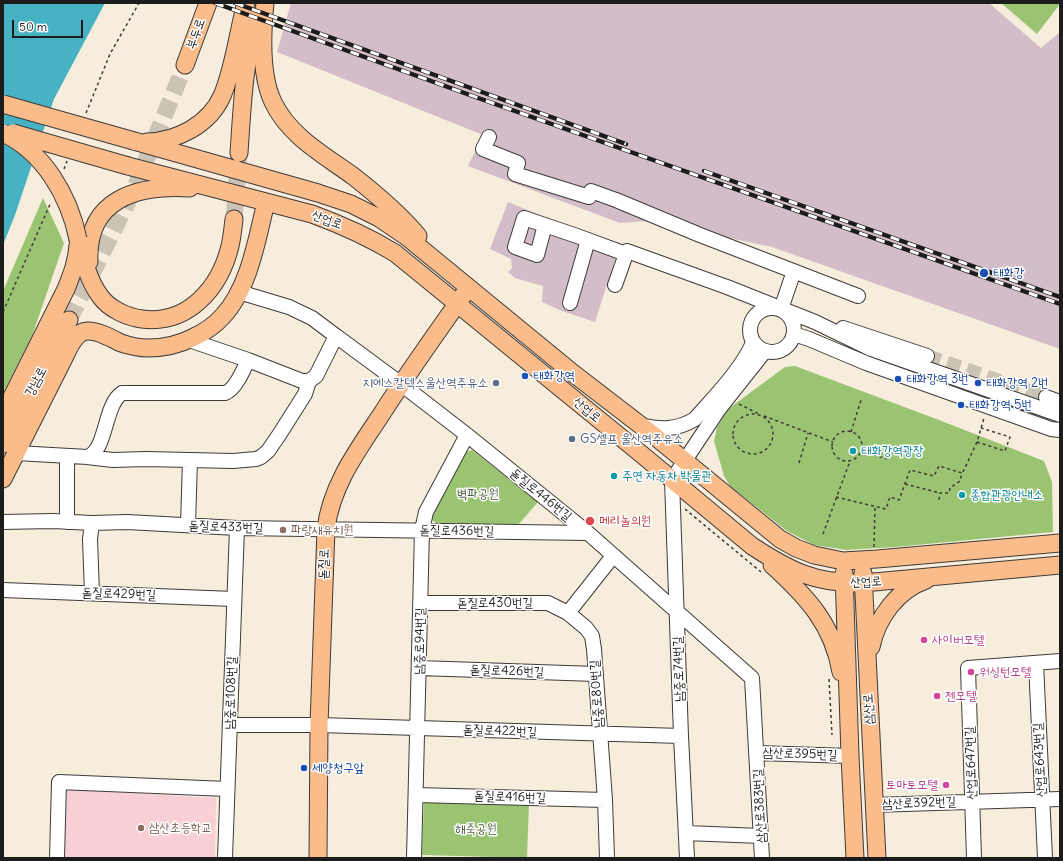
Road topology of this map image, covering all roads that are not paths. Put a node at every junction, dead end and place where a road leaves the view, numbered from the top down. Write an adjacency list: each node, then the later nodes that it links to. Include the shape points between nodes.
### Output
1 (208, 3): 5 (main road, 부두로)
2 (246, 3): 9 (main road, via 226,83 221,97 207,116 180,135 159,141)
3 (261, 3): 10 (main road, via 247,62)
4 (265, 3): 18 (main road, via 265,70 272,102 279,114 298,135 397,213)
5 (185, 65)
6 (3, 104): 9 (main road, 산업로, bridge)
7 (3, 132): 11 (main road, 산업로, bridge); 15 (main road, bridge, via 27,148 52,177 69,206)
8 (489, 137): 19 (street, via 483,149 518,163 515,174 589,197 591,191)
9 (134, 141): 18 (main road, 산업로, via 351,204 390,225)
10 (238, 153)
11 (227, 192): 12 (main road, 산업로); 20 (main road, via 184,188 135,192 121,198 101,216 91,240 89,255)
12 (266, 202): 23 (main road); 26 (main road, 산업로, via 312,214 368,237 395,253)
13 (234, 219): 20 (main road, via 230,246 211,289 182,313 166,319 150,320 124,314 100,297)
14 (545, 225): 16 (street)
15 (78, 239): 20 (main road); 42 (main road, via 73,271 66,289)
16 (588, 240): 17 (street); 25 (street)
17 (626, 254): 21 (street); 27 (street, via 627,251)
18 (434, 259): 22 (main road, 산업로)
19 (794, 271): 24 (street); 27 (street)
20 (93, 284)
21 (615, 285)
22 (469, 287): 26 (main road, 돋질로); 44 (main road, 산업로)
23 (239, 292): 31 (street, 돋질로446번길, via 289,307 312,318); 32 (main road, via 223,317)
24 (858, 296)
25 (570, 303)
26 (457, 304): 39 (main road, 돋질로); 53 (main road, 산업로)
27 (781, 309): 29 (street); 30 (street, via 792,319); 33 (street, via 766,308 754,315 749,329)
28 (68, 320): 47 (main road, 강남로)
29 (815, 322): 35 (street, via 848,329); 37 (street); 43 (street, via 871,349)
30 (794, 334): 34 (street, via 791,341 780,351); 37 (street)
31 (336, 336): 38 (street, via 316,376); 39 (street, 돋질로446번길)
32 (189, 340): 36 (street); 47 (main road, via 170,346 147,348 130,346 94,332 86,331 80,334 72,342)
33 (753, 343): 34 (street); 44 (street, via 744,359 695,419 677,428)
34 (765, 351): 51 (street, via 719,409)
35 (927, 356)
36 (248, 360): 38 (street, via 302,381); 49 (street, via 230,392 122,393 117,396 96,450)
37 (866, 363): 45 (street)
38 (309, 381): 50 (street, via 305,394 280,435 261,457 244,461)
39 (401, 384): 46 (street, 돋질로446번길); 59 (main road, 돋질로, via 348,465 328,513)
40 (1046, 397): 41 (street)
41 (1060, 402)
42 (3, 415)
43 (1060, 415)
44 (640, 425): 51 (main road, 산업로)
45 (1060, 430)
46 (466, 435): 60 (street, 남중로94번길, via 426,512); 61 (street, 돋질로446번길)
47 (10, 449): 48 (street); 52 (main road)
48 (67, 456): 49 (street); 55 (street)
49 (87, 457): 50 (street, via 113,460)
50 (190, 460): 57 (street)
51 (685, 461): 53 (street); 66 (main road, 산업로, via 780,539 814,555)
52 (3, 479)
53 (672, 480): 63 (main road, 산업로); 75 (street, 남중로74번길)
54 (3, 522): 55 (street, 돋질로433번길)
55 (67, 522): 56 (street, 돋질로433번길)
56 (92, 523): 57 (street, 돋질로433번길); 72 (street)
57 (188, 525): 58 (street, 돋질로433번길)
58 (237, 528): 59 (street, 돋질로433번길); 73 (street, 남중로108번길)
59 (326, 529): 60 (street, 돋질로436번길); 84 (main road, 돋질로)
60 (422, 530): 61 (street, 돋질로436번길); 74 (street, 남중로94번길)
61 (588, 533): 65 (street, 돋질로446번길)
62 (1060, 543): 64 (main road, 산업로)
63 (752, 546): 69 (main road, 산업로, via 807,576); 82 (main road, via 800,592 821,618 838,658)
64 (868, 554): 66 (main road, 산업로); 70 (main road, 삼산로)
65 (613, 556): 75 (street, 돋질로446번길); 76 (street)
66 (843, 561): 69 (main road, 삼산로)
67 (1060, 565): 68 (main road, 산업로)
68 (936, 576): 70 (main road, 산업로); 79 (main road, via 923,580 902,593 886,612 874,634)
69 (844, 583): 70 (main road, 산업로); 82 (main road, 삼산로)
70 (863, 583): 79 (main road, 삼산로)
71 (3, 590): 72 (street, 돋질로429번길)
72 (92, 593): 73 (street, 돋질로429번길)
73 (234, 599): 83 (street, 남중로108번길)
74 (420, 603): 76 (street, 돋질로430번길, via 548,603); 80 (street, 남중로94번길)
75 (677, 612): 87 (street, 남중로74번길); 88 (street, 삼산로395번길, via 752,678)
76 (568, 613): 81 (street, 남중로80번길, via 592,636)
77 (1060, 661): 78 (street)
78 (1036, 663): 92 (street, 산업로643번길); 95 (street, 산업로647번길, via 968,668)
79 (868, 667): 96 (main road, 삼산로)
80 (419, 668): 81 (street, 돋질로426번길); 85 (street, 남중로94번길)
81 (596, 674): 86 (street, 남중로80번길)
82 (849, 718): 89 (main road, 삼산로)
83 (230, 725): 84 (street, 돋질로422번길); 90 (street, 남중로108번길)
84 (319, 725): 85 (street, 돋질로422번길); 101 (main road, 돋질로)
85 (417, 729): 86 (street, 돋질로422번길); 91 (street, 남중로94번길)
86 (600, 734): 87 (street, 돋질로422번길); 94 (street, 남중로80번길)
87 (681, 736): 97 (street, 남중로74번길)
88 (757, 753): 89 (street, 삼산로395번길); 98 (street, 삼산로383번길)
89 (850, 756): 106 (main road, 삼산로)
90 (228, 789): 99 (street, via 59,782); 100 (street, 남중로108번길)
91 (416, 795): 94 (street, 돋질로416번길); 102 (street, 남중로94번길)
92 (1042, 799): 93 (street, 삼산로392번길); 95 (street, 삼산로392번길); 109 (street, 산업로643번길)
93 (1060, 799)
94 (605, 800): 103 (street, 남중로80번길)
95 (972, 802): 96 (street, 삼산로392번길); 108 (street, 산업로647번길)
96 (874, 804): 107 (main road, 삼산로)
97 (686, 833): 98 (street); 104 (street, 남중로74번길)
98 (761, 836): 105 (street, 삼산로383번길)
99 (57, 858)
100 (225, 858)
101 (318, 858)
102 (414, 858)
103 (607, 858)
104 (688, 858)
105 (762, 858)
106 (856, 858)
107 (877, 858)
108 (974, 858)
109 (1045, 858)

